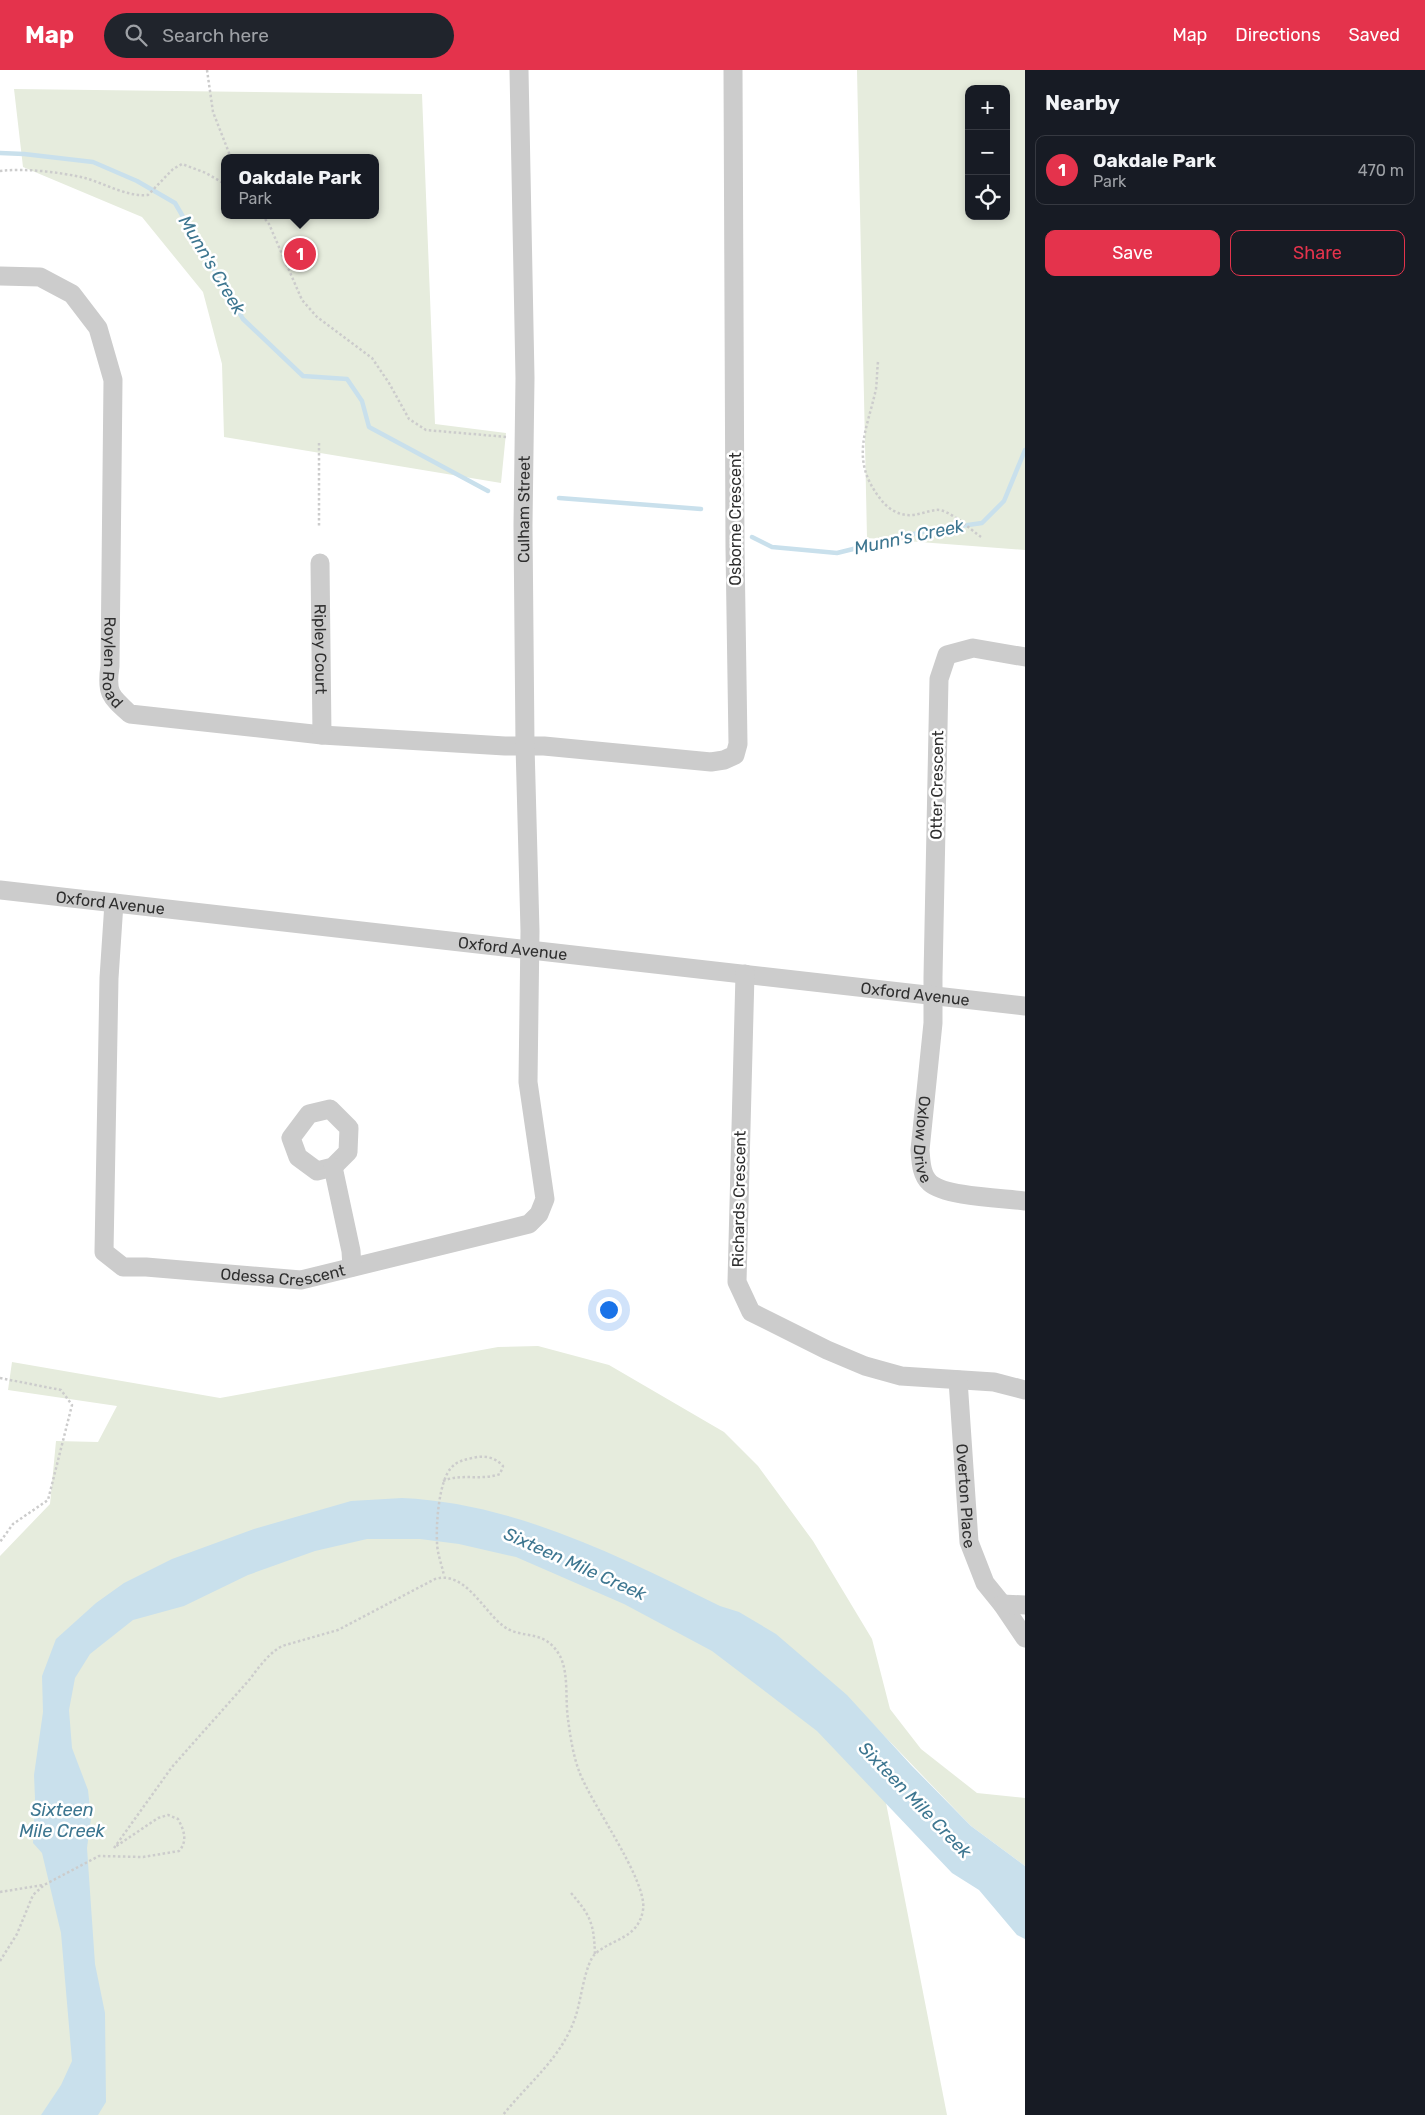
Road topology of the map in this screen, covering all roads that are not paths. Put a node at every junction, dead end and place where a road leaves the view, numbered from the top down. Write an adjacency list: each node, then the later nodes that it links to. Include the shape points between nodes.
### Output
1 (519, 70): 7 (street, Culham Street)
2 (733, 70): 7 (street, Osborne Crescent, via 738,744 735,755 711,762)
3 (0, 276): 6 (street, Roylen Road, via 40,276 72,294 98,328 113,380 110,666 107,685 114,700 130,714)
4 (320, 563): 6 (street, Ripley Court)
5 (1025, 657): 12 (street, Otter Crescent, via 973,648 947,655 939,679)
6 (322, 735): 7 (street, Roylen Road)
7 (525, 745): 10 (street, Culham Street)
8 (0, 890): 9 (street, Oxford Avenue)
9 (114, 903): 10 (street, Oxford Avenue); 16 (street, Odessa Crescent, via 109,978 104,1252 123,1267 301,1280)
10 (529, 949): 11 (street, Oxford Avenue); 16 (street, Odessa Crescent, via 528,1082 545,1200 539,1214 529,1224)
11 (745, 974): 12 (street, Oxford Avenue); 17 (street, Richards Crescent, via 736,1282 751,1312 865,1366 901,1376)
12 (934, 996): 13 (street, Oxford Avenue); 15 (street, Oxlow Drive, via 921,1168 930,1183 952,1193)
13 (1025, 1006)
14 (333, 1167): 16 (street)
15 (1025, 1201)
16 (352, 1267)
17 (958, 1380): 18 (street, Richards Crescent, via 994,1382); 19 (street, Overton Place, via 969,1542 985,1583)
18 (1025, 1390)
19 (1002, 1604): 20 (street); 21 (street, Overton Place)
20 (1025, 1605)
21 (1025, 1638)

